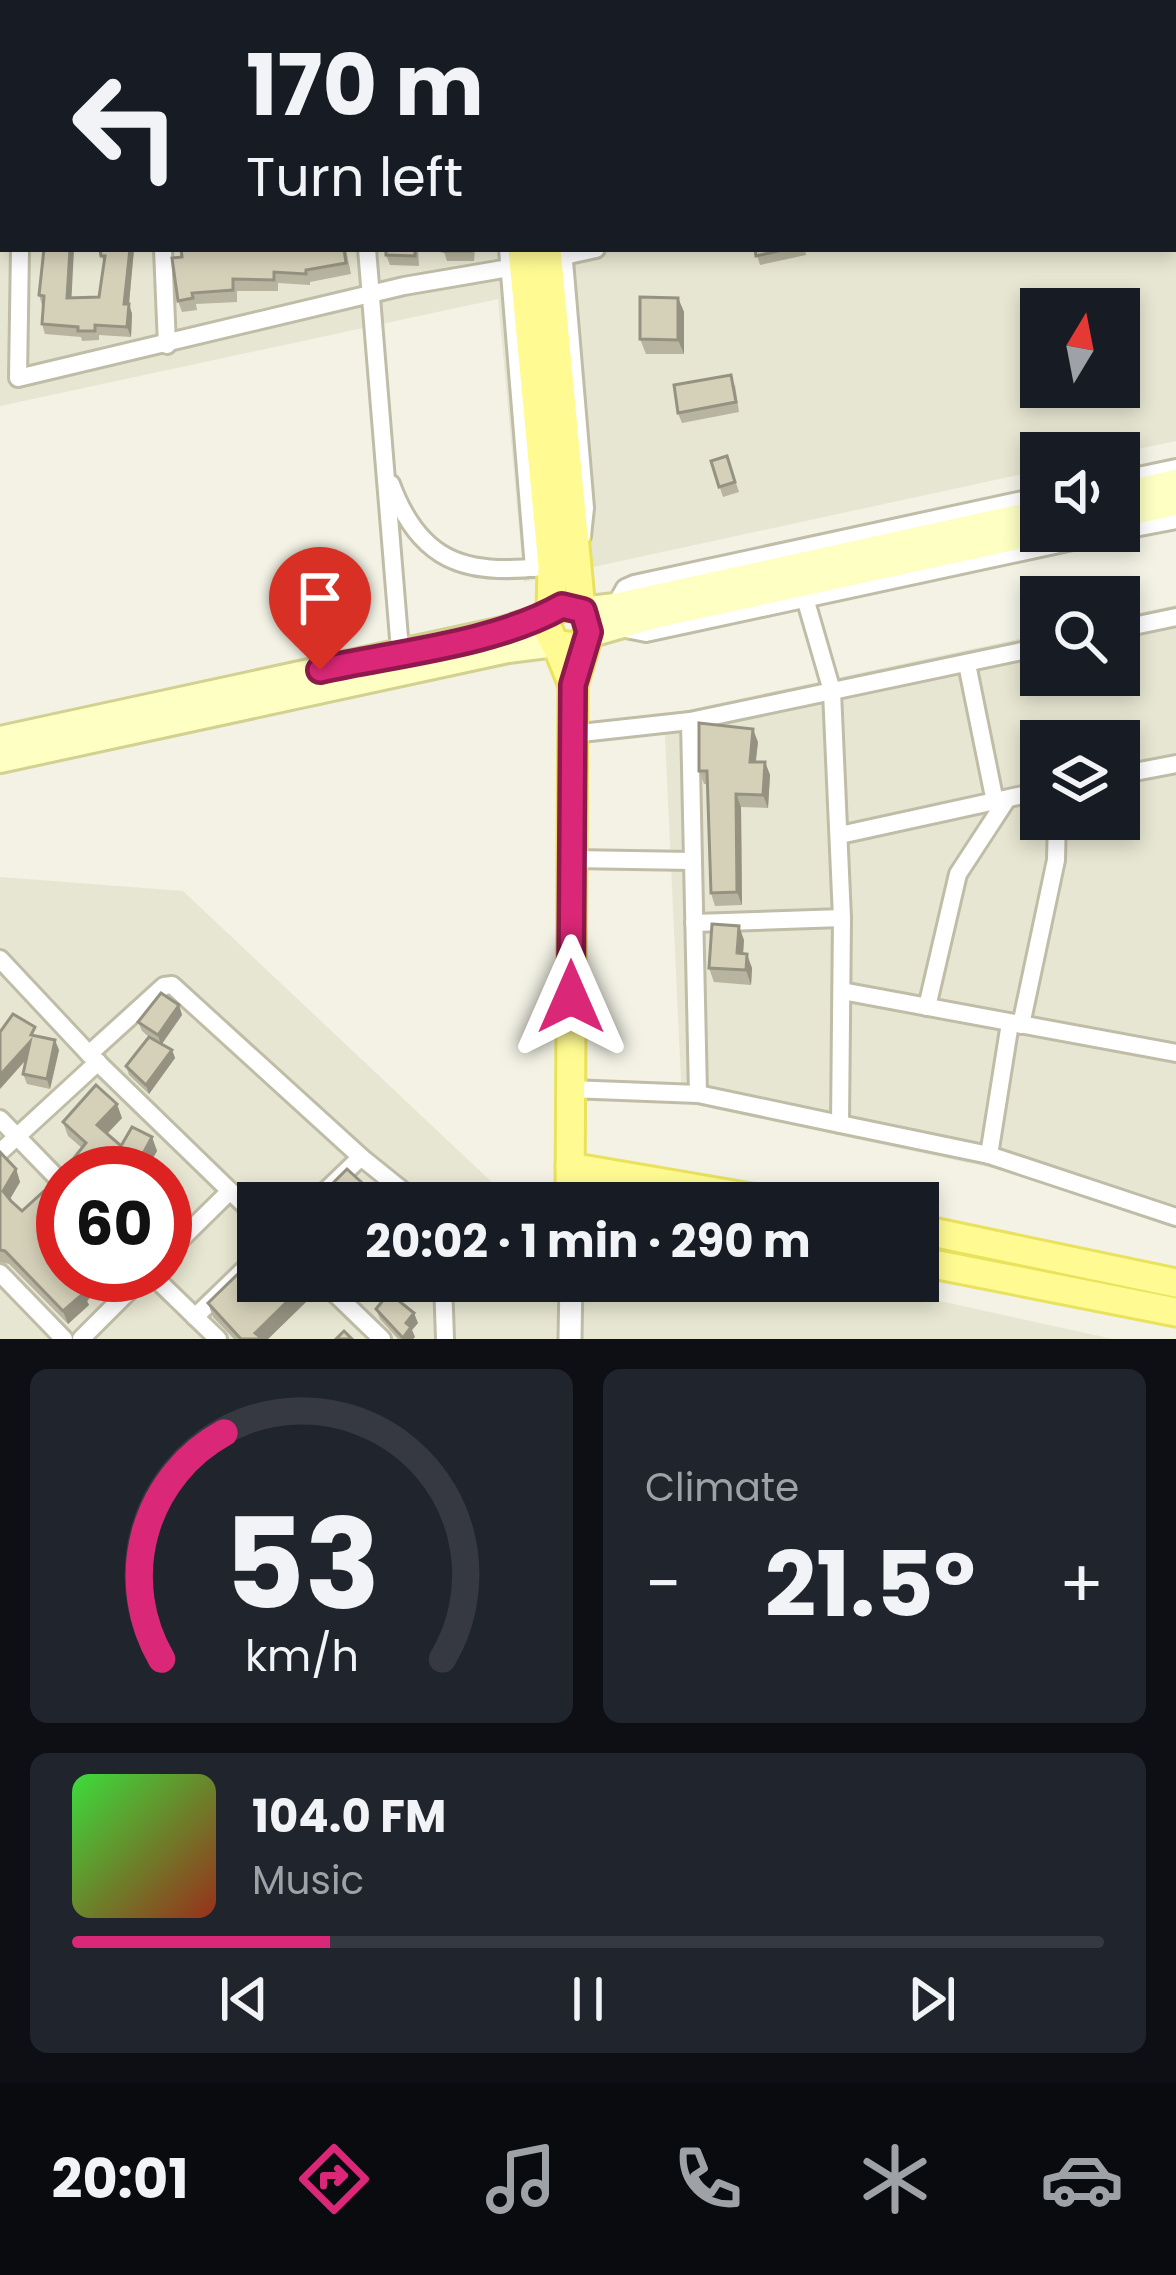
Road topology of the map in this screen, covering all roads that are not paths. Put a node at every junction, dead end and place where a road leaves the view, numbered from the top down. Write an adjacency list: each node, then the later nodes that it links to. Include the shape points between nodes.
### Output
1 (1176, 5): 2 (street)
2 (1176, 32)
3 (20, 252): 10 (street)
4 (164, 252): 9 (street)
5 (367, 252): 8 (street)
6 (558, 252): 28 (main road, via 572,544)
7 (516, 259): 8 (street); 24 (main road)
8 (372, 294): 9 (street); 12 (street)
9 (167, 345): 10 (street)
10 (9, 378)
11 (1176, 469): 13 (street)
12 (387, 472): 24 (street, via 434,552 464,564); 30 (street)
13 (1140, 476)
14 (1176, 482): 15 (main road)
15 (1140, 490)
16 (1020, 501): 28 (street, via 634,584)
17 (1176, 503): 18 (main road)
18 (1140, 511)
19 (1020, 517): 28 (main road)
20 (1176, 520): 21 (street)
21 (1140, 527)
22 (1020, 536): 28 (main road)
23 (1021, 552): 25 (street)
24 (543, 567): 26 (main road)
25 (805, 598): 28 (street, via 646,633); 35 (street)
26 (550, 614): 28 (main road, via 562,606); 31 (main road, via 547,633); 38 (main road)
27 (1176, 616): 29 (street)
28 (597, 623): 31 (main road, via 575,647); 34 (main road)
29 (1140, 624)
30 (399, 638)
31 (556, 645): 34 (main road); 39 (main road)
32 (1020, 652): 33 (street)
33 (967, 664): 35 (street); 43 (street)
34 (573, 685): 37 (main road)
35 (832, 691): 36 (street); 44 (street)
36 (690, 722): 37 (street); 47 (street)
37 (572, 734): 46 (main road)
38 (0, 739)
39 (0, 760)
40 (1176, 764): 41 (street)
41 (1140, 771)
42 (1020, 796): 43 (street)
43 (1001, 801): 44 (street); 52 (street, via 958,874)
44 (840, 835): 48 (street)
45 (1056, 840): 53 (street)
46 (572, 859): 47 (street); 56 (main road)
47 (692, 861): 49 (street)
48 (842, 918): 49 (street); 51 (street)
49 (694, 923): 57 (street)
50 (0, 959): 55 (street)
51 (842, 991): 52 (street); 59 (street)
52 (926, 1007): 53 (street)
53 (1016, 1024): 54 (street); 62 (street)
54 (1176, 1053)
55 (93, 1058): 60 (street); 64 (street, via 172,985); 70 (street)
56 (570, 1089): 57 (street); 65 (main road)
57 (698, 1094): 59 (street)
58 (0, 1119): 60 (street)
59 (840, 1124): 62 (street)
60 (17, 1136): 61 (street); 63 (street)
61 (0, 1152)
62 (989, 1155): 72 (street)
63 (36, 1156)
64 (361, 1157): 66 (street); 67 (street)
65 (570, 1167): 68 (main road); 69 (main road)
66 (335, 1182)
67 (394, 1182)
68 (570, 1182)
69 (657, 1182)
70 (230, 1191): 71 (street); 73 (street)
71 (237, 1198)
72 (1176, 1217)
73 (192, 1228)
74 (939, 1233): 78 (main road)
75 (939, 1265): 84 (main road)
76 (0, 1273): 86 (street)
77 (237, 1276): 85 (street)
78 (1176, 1283)
79 (120, 1302): 87 (street)
80 (178, 1302): 85 (street)
81 (344, 1302): 89 (street)
82 (444, 1302): 90 (street)
83 (571, 1302): 91 (street)
84 (1176, 1312)
85 (195, 1317): 88 (street)
86 (64, 1339)
87 (81, 1339)
88 (218, 1339)
89 (382, 1339)
90 (445, 1339)
91 (570, 1339)

